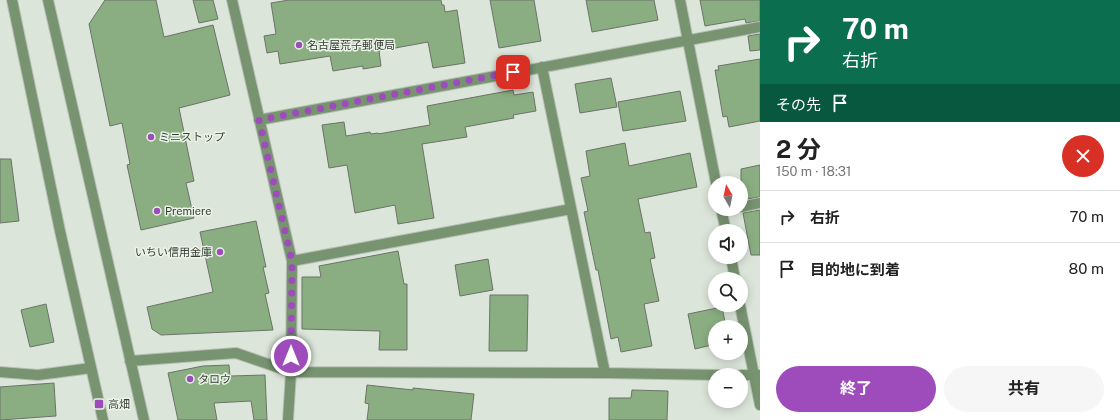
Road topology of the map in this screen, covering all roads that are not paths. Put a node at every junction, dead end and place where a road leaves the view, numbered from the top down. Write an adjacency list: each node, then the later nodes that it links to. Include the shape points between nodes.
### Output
1 (12, 0): 16 (street)
2 (48, 0): 15 (street)
3 (232, 0): 8 (street)
4 (680, 0): 6 (street)
5 (760, 27): 6 (street)
6 (688, 40): 7 (street); 9 (street)
7 (542, 67): 8 (street); 12 (street)
8 (259, 120): 13 (street)
9 (715, 176)
10 (760, 203): 11 (street)
11 (748, 206)
12 (571, 209): 13 (street); 19 (street)
13 (292, 261): 18 (street)
14 (742, 312): 21 (street)
15 (130, 361): 18 (street, via 236,353); 24 (street)
16 (91, 368): 17 (street, via 38,374); 23 (street)
17 (0, 372)
18 (291, 372): 19 (street); 25 (street)
19 (605, 373): 20 (street)
20 (708, 375)
21 (757, 375): 22 (street)
22 (760, 405)
23 (103, 420)
24 (144, 420)
25 (288, 420)

